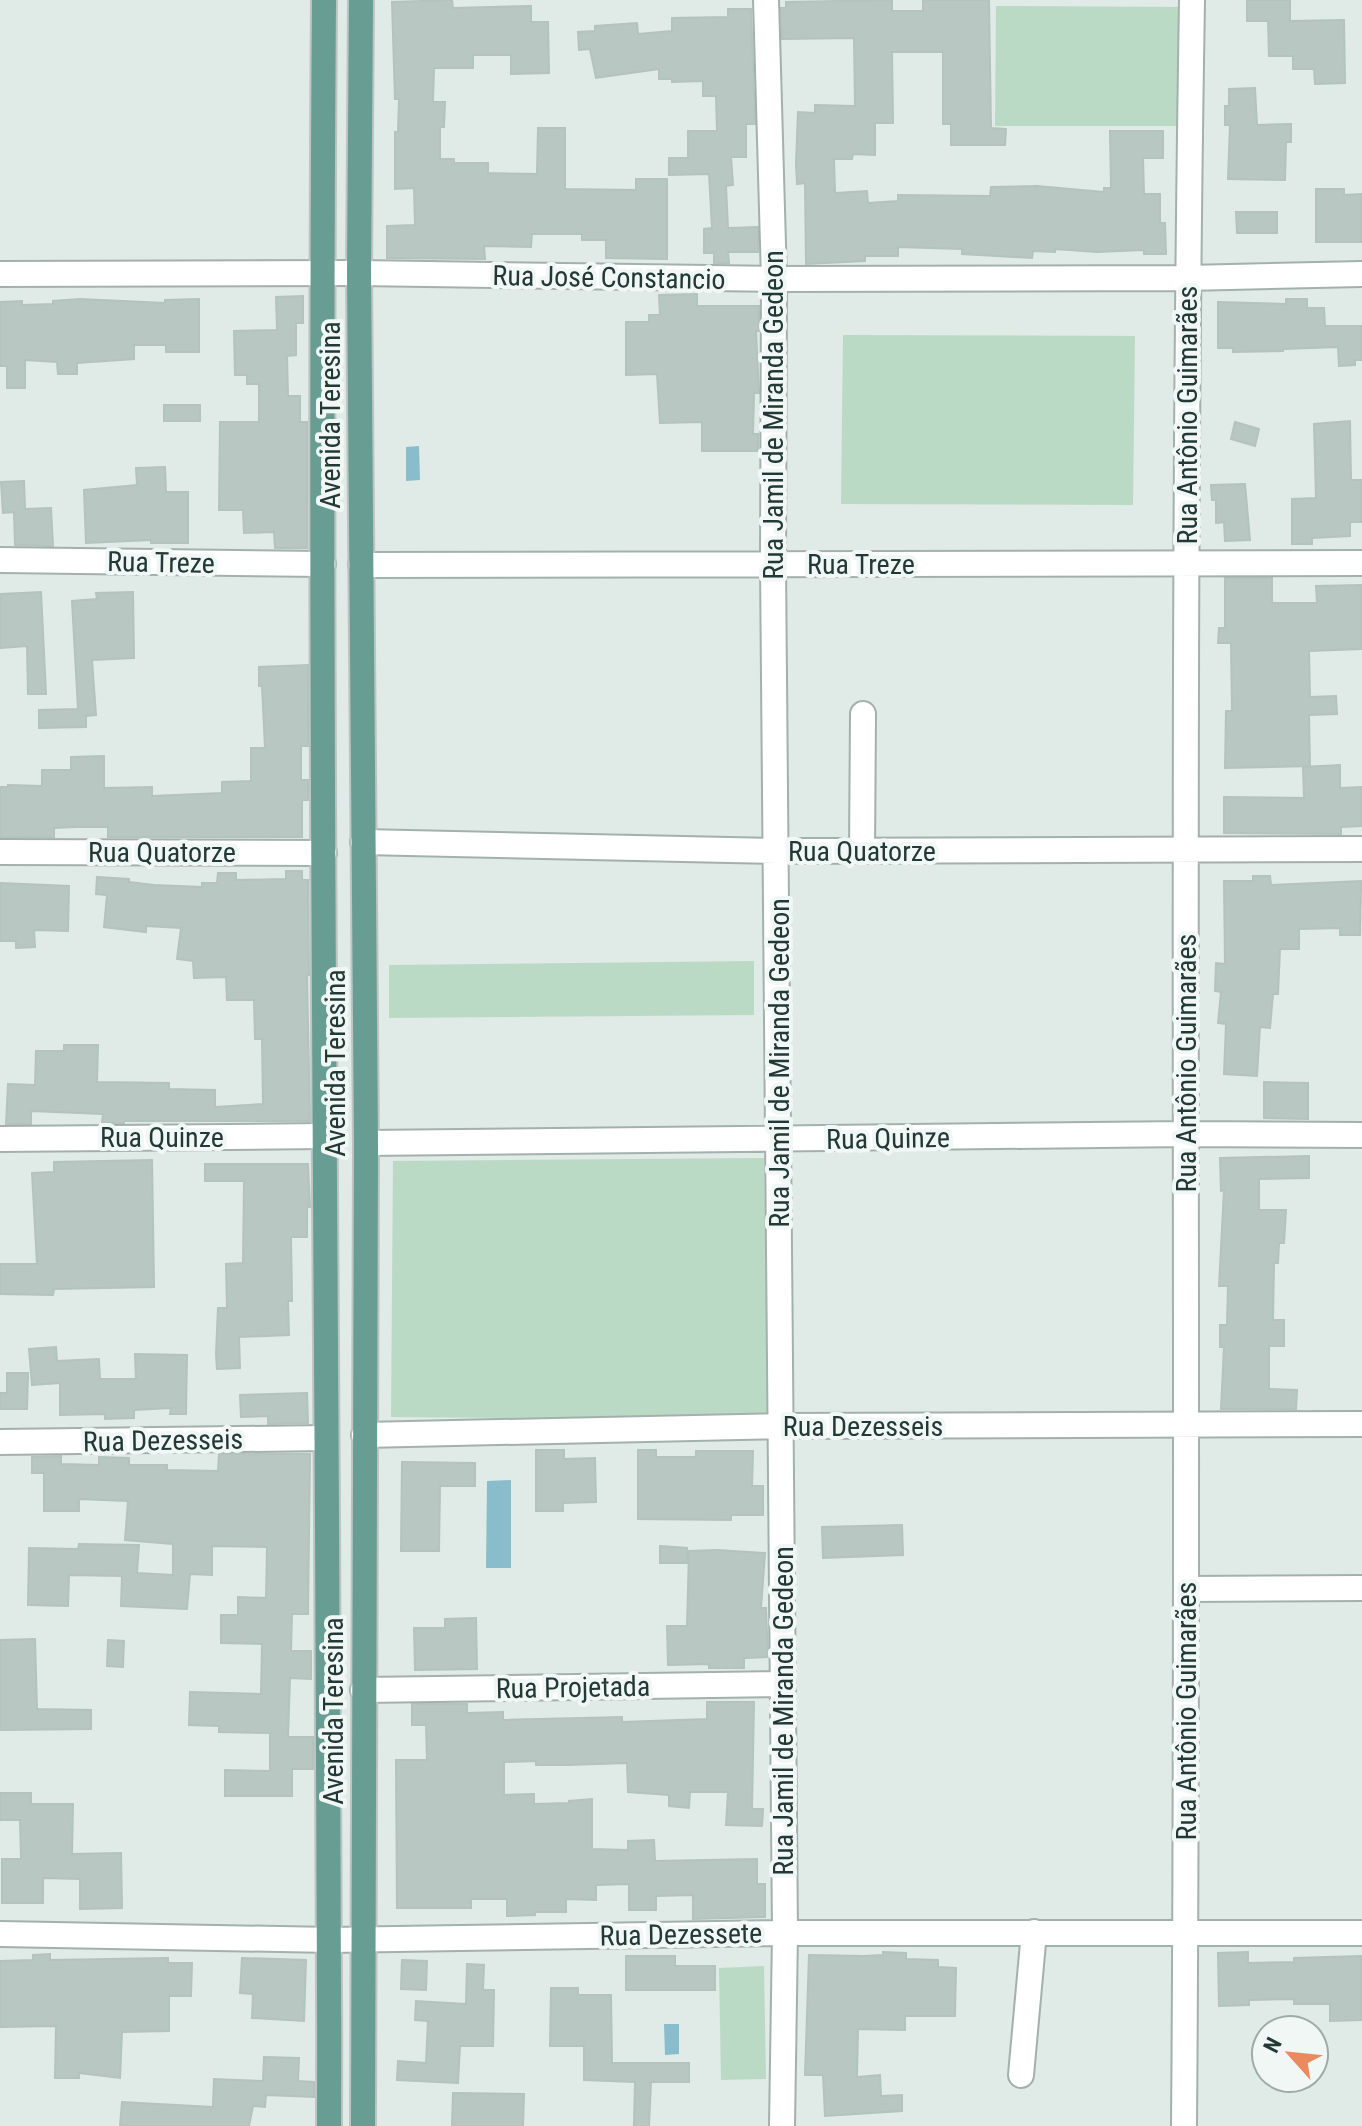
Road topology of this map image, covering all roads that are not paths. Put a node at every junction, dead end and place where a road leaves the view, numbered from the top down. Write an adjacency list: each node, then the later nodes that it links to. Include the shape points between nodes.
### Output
1 (324, 0): 5 (main road, Avenida Teresina)
2 (361, 0): 6 (main road, Avenida Teresina)
3 (766, 0): 10 (street, Rua Jamil de Miranda Gedeon)
4 (1192, 0): 9 (street, Rua Antônio Guimarães)
5 (322, 273): 6 (street, Rua José Constancio); 7 (street, Rua José Constancio); 14 (main road, Avenida Teresina)
6 (359, 273): 10 (street, Rua José Constancio); 16 (main road, Avenida Teresina)
7 (0, 274)
8 (1362, 274): 9 (street, Rua José Constancio)
9 (1187, 278): 10 (street, Rua José Constancio); 12 (street, Rua Antônio Guimarães)
10 (774, 279): 15 (street, Rua Jamil de Miranda Gedeon)
11 (0, 560): 14 (street, Rua Treze)
12 (1186, 563): 13 (street, Rua Treze); 15 (street, Rua Treze); 20 (street, Rua Antônio Guimarães)
13 (1362, 563)
14 (323, 564): 24 (main road, Avenida Teresina)
15 (773, 564): 16 (street, Rua Treze); 21 (street, Rua Jamil de Miranda Gedeon)
16 (361, 565): 18 (main road, Avenida Teresina)
17 (863, 714): 22 (street)
18 (363, 842): 21 (street, Rua Quatorze); 25 (main road, Avenida Teresina)
19 (1362, 849): 20 (street, Rua Quatorze)
20 (1185, 850): 22 (street, Rua Quatorze); 27 (street, Rua Antônio Guimarães)
21 (777, 851): 22 (street, Rua Quatorze); 31 (street, Rua Jamil de Miranda Gedeon)
22 (862, 851)
23 (0, 852): 24 (street, Rua Quatorze)
24 (324, 853): 26 (main road, Avenida Teresina)
25 (365, 1014): 26 (main road); 32 (main road, Avenida Teresina)
26 (324, 1015): 29 (main road, Avenida Teresina)
27 (1187, 1134): 28 (street, Rua Quinze); 31 (street, Rua Quinze); 33 (street, Rua Antônio Guimarães)
28 (1362, 1135)
29 (325, 1136): 30 (street, Rua Quinze); 37 (main road, Avenida Teresina)
30 (0, 1139)
31 (779, 1139): 32 (street, Rua Quinze); 35 (street, Rua Jamil de Miranda Gedeon)
32 (366, 1143): 36 (main road, Avenida Teresina)
33 (1187, 1424): 34 (street, Rua Dezesseis); 35 (street, Rua Dezesseis); 40 (street, Rua Antônio Guimarães)
34 (1362, 1424)
35 (782, 1426): 36 (street, Rua Dezesseis); 41 (street, Rua Jamil de Miranda Gedeon)
36 (364, 1435): 42 (main road, Avenida Teresina)
37 (326, 1438): 38 (street, Rua Dezesseis); 49 (main road, Avenida Teresina)
38 (0, 1442)
39 (1362, 1588): 40 (street)
40 (1186, 1589): 43 (street, Rua Antônio Guimarães)
41 (782, 1684): 42 (street, Rua Projetada); 45 (street, Rua Jamil de Miranda Gedeon)
42 (363, 1690): 48 (main road, Avenida Teresina)
43 (1186, 1931): 44 (street, Rua Dezessete); 46 (street, Rua Dezessete); 56 (street, Rua Antônio Guimarães)
44 (1034, 1932): 45 (street, Rua Dezessete); 52 (street)
45 (785, 1933): 48 (street, Rua Dezessete); 55 (street, Rua Jamil de Miranda Gedeon)
46 (1362, 1933)
47 (0, 1934): 49 (street, Rua Dezessete)
48 (363, 1938): 49 (street, Rua Dezessete); 50 (main road, Avenida Teresina)
49 (331, 1940): 51 (main road, Avenida Teresina)
50 (363, 2031): 51 (main road); 53 (main road, Avenida Teresina)
51 (329, 2032): 54 (main road, Avenida Teresina)
52 (1021, 2075)
53 (363, 2120): 54 (main road)
54 (329, 2121)
55 (782, 2126)
56 (1184, 2126)

